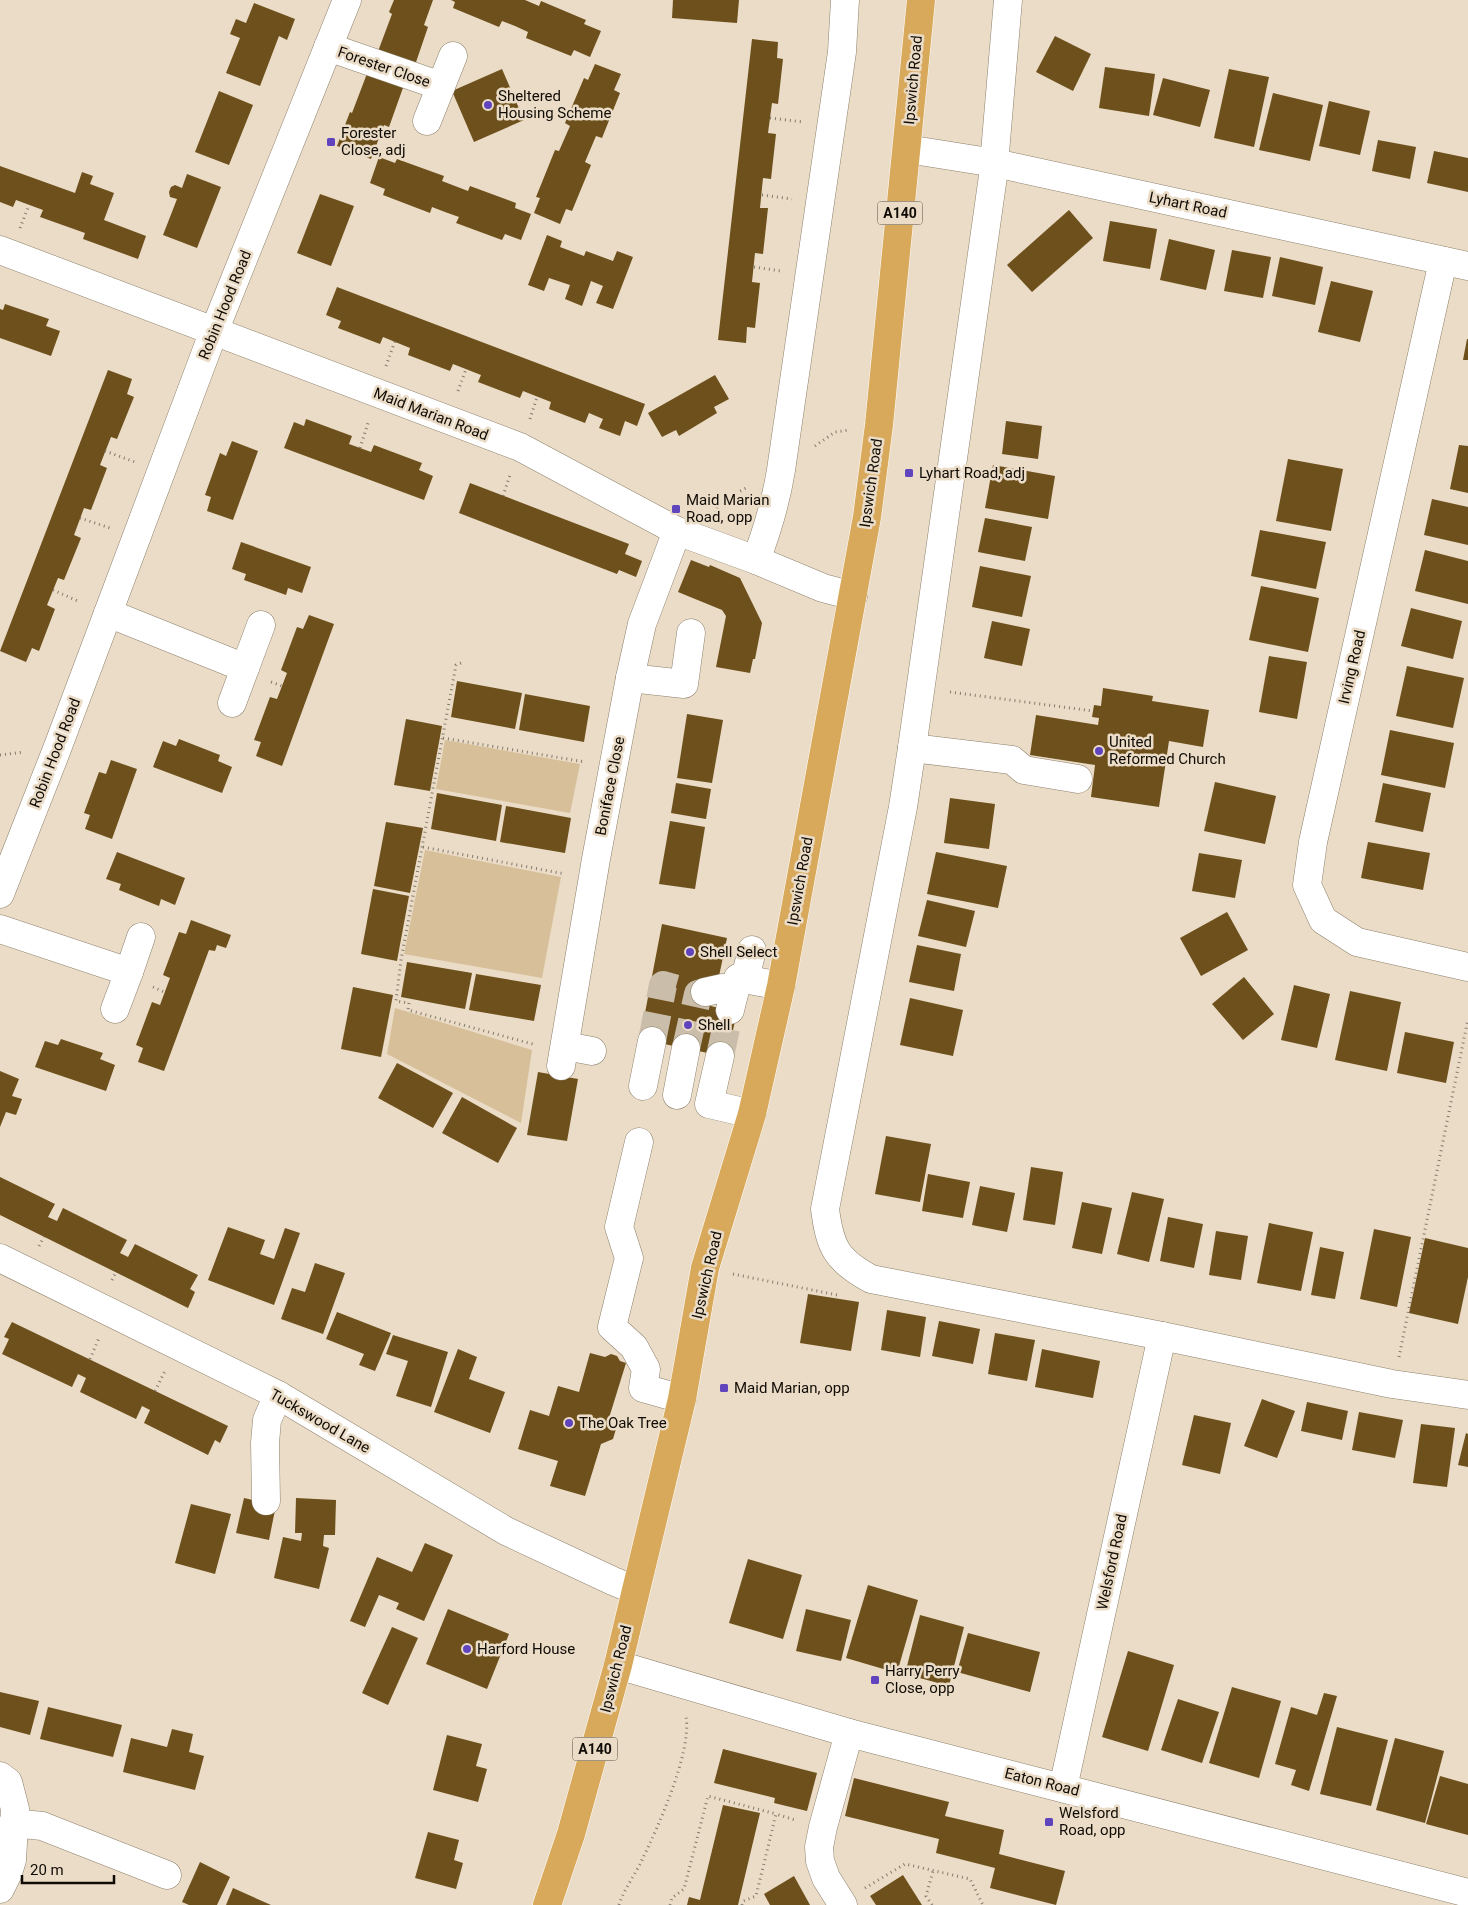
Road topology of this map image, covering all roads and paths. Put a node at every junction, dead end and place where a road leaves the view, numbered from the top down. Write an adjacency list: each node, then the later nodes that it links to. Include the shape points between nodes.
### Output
1 (347, 0): 5 (street, Robin Hood Road)
2 (846, 0): 15 (street, via 842,52 781,470)
3 (921, 0): 9 (highway, Ipswich Road / A140)
4 (1008, 0): 10 (street)
5 (328, 47): 7 (street, Forester Close); 13 (street, Robin Hood Road)
6 (453, 56): 7 (street, Forester Close)
7 (441, 86): 8 (street, Forester Close)
8 (427, 121)
9 (907, 149): 10 (street, Lyhart Road); 16 (highway, Ipswich Road / A140, via 879,425)
10 (994, 163): 12 (street, Lyhart Road); 27 (street)
11 (0, 250): 13 (street, Maid Marian Road)
12 (1455, 264): 36 (street, Irving Road, via 1313,842 1307,885 1323,920 1357,942)
13 (214, 332): 14 (street, Maid Marian Road, via 520,448); 17 (street, Robin Hood Road)
14 (677, 530): 15 (street, Maid Marian Road); 22 (street, Boniface Close, via 642,624)
15 (756, 560): 16 (street, Maid Marian Road, via 822,588)
16 (854, 596): 38 (highway, Ipswich Road / A140)
17 (108, 613): 21 (street); 32 (street, Robin Hood Road)
18 (261, 625): 21 (street)
19 (691, 633): 22 (street, via 684,684)
20 (461, 662): 26 (path, via 456,665)
21 (245, 668): 24 (street)
22 (630, 678): 42 (street, Boniface Close)
23 (948, 692): 25 (path)
24 (232, 703)
25 (1093, 711)
26 (443, 738): 28 (path); 30 (path)
27 (912, 748): 29 (street, via 1012,760 1024,770); 48 (street, via 825,1209 828,1235 836,1251)
28 (586, 762)
29 (1078, 779)
30 (423, 846): 31 (path); 42 (path, via 396,1001 409,1003 408,1010)
31 (568, 875)
32 (0, 894)
33 (0, 929): 37 (street)
34 (141, 937): 37 (street)
35 (752, 950): 38 (street, via 725,992)
36 (1468, 967)
37 (129, 972): 39 (street)
38 (782, 986): 44 (highway, Ipswich Road / A140)
39 (115, 1009)
40 (1468, 1019): 50 (path)
41 (592, 1051): 42 (street)
42 (555, 1053)
43 (668, 1093): 44 (street, via 686,1049 709,1104)
44 (752, 1114): 47 (highway, Ipswich Road / A140)
45 (639, 1142): 53 (street, via 619,1227 629,1258 612,1327 634,1347 646,1369 644,1388)
46 (0, 1258): 51 (street, Tuckswood Lane)
47 (705, 1268): 48 (path, via 845,1296); 53 (highway, Ipswich Road / A140)
48 (860, 1273): 49 (street, via 871,1279)
49 (1162, 1336): 50 (street); 60 (street, Welsford Road)
50 (1392, 1384): 52 (street)
51 (278, 1395): 54 (street, via 267,1420); 55 (street, Tuckswood Lane, via 506,1530)
52 (1468, 1395)
53 (682, 1399): 55 (highway, Ipswich Road / A140)
54 (266, 1501)
55 (636, 1590): 56 (highway, Ipswich Road / A140)
56 (618, 1665): 58 (street, Eaton Road); 64 (highway, Ipswich Road / A140)
57 (685, 1709): 72 (path, via 688,1727 678,1774)
58 (849, 1733): 60 (street, Eaton Road); 63 (street)
59 (0, 1776): 62 (street, via 8,1782 15,1809)
60 (1063, 1788): 68 (street, Eaton Road)
61 (776, 1814): 63 (path); 73 (path, via 708,1796 684,1889 672,1898); 74 (path, via 756,1896 742,1901)
62 (13, 1823): 66 (street, via 42,1826); 67 (street, via 12,1860)
63 (823, 1827): 69 (street, via 820,1861)
64 (571, 1834): 70 (highway, Ipswich Road / A140); 71 (highway, Ipswich Road / A140)
65 (933, 1870): 69 (path, via 905,1864); 75 (path, via 926,1896); 76 (path, via 970,1879)
66 (167, 1874)
67 (0, 1889)
68 (1468, 1893)
69 (842, 1904)
70 (547, 1905)
71 (561, 1905)
72 (620, 1905)
73 (670, 1905)
74 (742, 1905)
75 (932, 1905)
76 (984, 1905)

